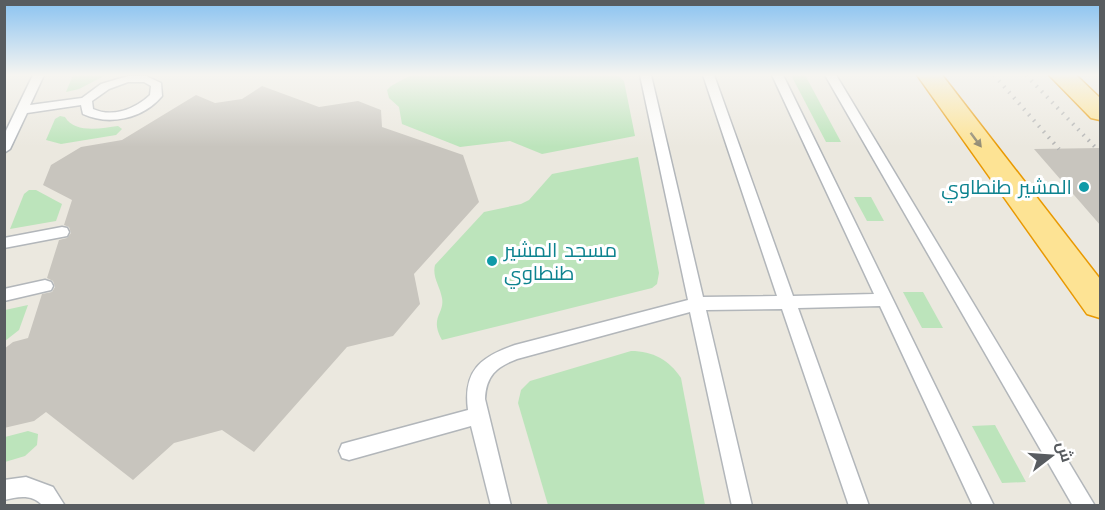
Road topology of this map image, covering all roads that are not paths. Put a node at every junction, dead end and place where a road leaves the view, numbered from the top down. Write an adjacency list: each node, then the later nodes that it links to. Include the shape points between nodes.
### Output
1 (28, 99): 11 (lane)
2 (88, 99): 10 (lane)
3 (153, 99): 10 (lane, via 143,107 111,116 87,111)
4 (650, 99): 20 (lane)
5 (716, 99): 19 (lane)
6 (788, 99): 18 (lane)
7 (844, 99): 30 (lane)
8 (947, 99): 21 (highway, one-way to 21)
9 (1087, 99): 12 (highway)
10 (86, 101): 11 (lane)
11 (23, 110): 13 (lane)
12 (1101, 112)
13 (4, 149)
14 (62, 232): 15 (lane)
15 (4, 243)
16 (45, 286): 17 (lane)
17 (4, 295)
18 (885, 300): 19 (lane); 29 (lane)
19 (788, 302): 20 (lane); 28 (lane)
20 (697, 304): 22 (lane, via 494,360 476,385); 27 (lane)
21 (1101, 304)
22 (478, 416): 23 (lane); 26 (lane)
23 (349, 451)
24 (4, 490): 25 (lane, via 30,487 44,491)
25 (55, 506)
26 (501, 506)
27 (742, 506)
28 (859, 506)
29 (984, 506)
30 (1085, 506)

